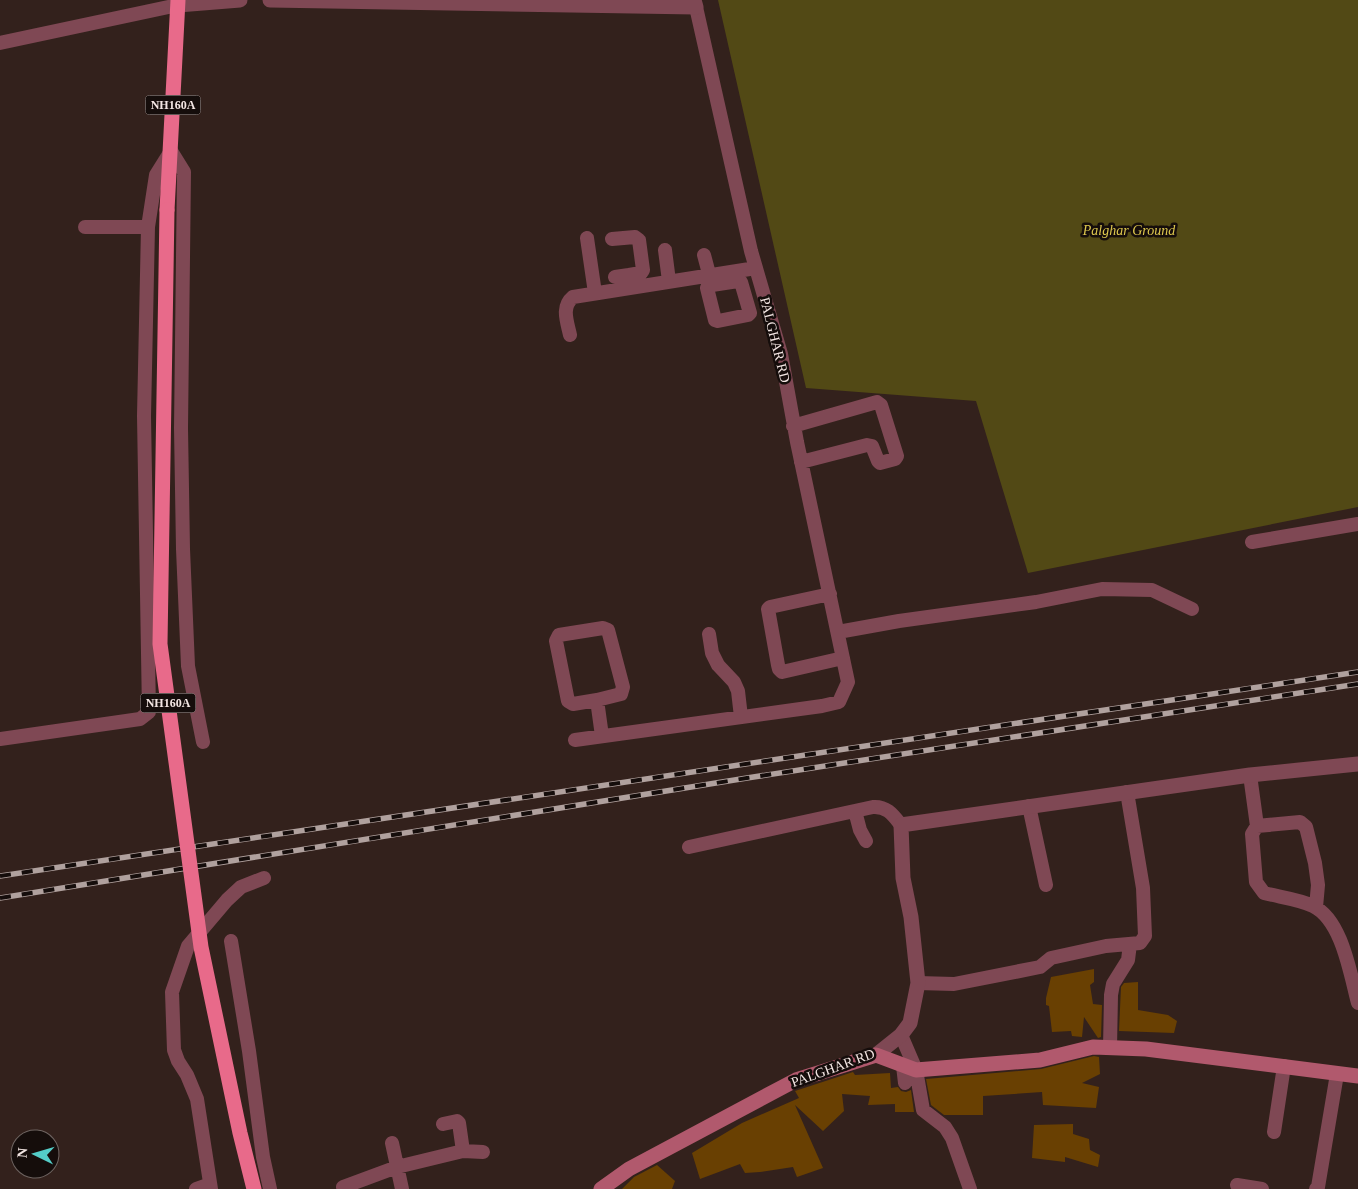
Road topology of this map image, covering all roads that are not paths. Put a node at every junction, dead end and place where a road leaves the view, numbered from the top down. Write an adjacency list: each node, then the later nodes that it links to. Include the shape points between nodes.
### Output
1 (240, 0): 4 (street)
2 (270, 0): 3 (street)
3 (326, 0): 5 (street)
4 (178, 2): 6 (street); 7 (highway, NH160A)
5 (695, 3): 14 (street, PALGHAR RD)
6 (0, 43)
7 (171, 151): 8 (street, via 156,175); 34 (street, via 184,172 183,549 188,666); 69 (highway, NH160A, bridge, via 167,210 160,644 201,947)
8 (148, 227): 9 (street); 32 (street, via 144,416 149,712 140,719)
9 (85, 228)
10 (586, 238): 18 (street)
11 (612, 239): 15 (street, via 635,237 639,240 643,270)
12 (665, 250): 17 (street)
13 (704, 255): 16 (street)
14 (756, 268): 16 (street); 20 (street, PALGHAR RD, via 780,354)
15 (625, 280): 17 (street); 18 (street)
16 (711, 280): 17 (street)
17 (669, 281)
18 (595, 293): 19 (street, via 568,301 565,308)
19 (570, 335)
20 (794, 426): 21 (street, PALGHAR RD); 21 (street, via 878,402 896,456 880,463 872,446 867,445)
21 (801, 462): 24 (street, PALGHAR RD)
22 (1358, 524): 23 (street)
23 (1252, 542)
24 (830, 594): 26 (street, PALGHAR RD); 28 (street, via 768,609 779,670 782,672)
25 (1192, 609): 26 (street, via 1152,590 1102,589)
26 (838, 632): 28 (street, PALGHAR RD)
27 (709, 634): 30 (street, via 712,654 738,692)
28 (843, 658): 30 (street, PALGHAR RD, via 848,682 839,702)
29 (598, 700): 29 (street, via 573,704 568,701 556,641 559,636 603,628 608,630 623,688 621,694); 31 (street)
30 (741, 717): 31 (street)
31 (602, 736): 33 (street)
32 (0, 739)
33 (575, 740)
34 (203, 742)
35 (1358, 764): 36 (street)
36 (1250, 775): 37 (street); 41 (street)
37 (1127, 792): 38 (street); 48 (street, via 1142,888 1145,936 1140,943)
38 (1029, 806): 40 (street); 45 (street)
39 (855, 812): 40 (street, via 880,807 890,812); 42 (street); 43 (street)
40 (901, 825): 49 (street, PALGHAR RD, via 903,878)
41 (1258, 826): 46 (street, via 1252,834 1256,882 1264,893); 46 (street, via 1300,822 1306,827 1318,885)
42 (866, 841)
43 (689, 847)
44 (264, 878): 66 (street, via 241,887 188,946 172,992 174,1050 197,1099)
45 (1046, 885)
46 (1316, 907): 50 (street, via 1332,925 1342,945)
47 (230, 941): 70 (street)
48 (1130, 944): 49 (street, via 1051,958 1040,967 954,984); 52 (street, via 1128,960 1113,984)
49 (918, 983): 51 (street, PALGHAR RD, via 910,1023)
50 (1358, 1002)
51 (902, 1035): 53 (street, PALGHAR RD); 55 (street)
52 (1110, 1048): 54 (main road, via 1146,1049); 55 (main road, via 1093,1047 1040,1060)
53 (876, 1055): 55 (main road); 72 (main road, PALGHAR RD, via 796,1080 629,1168)
54 (1284, 1066): 56 (main road); 60 (street)
55 (909, 1068): 58 (street); 73 (street, via 923,1110 952,1138)
56 (1337, 1074): 57 (main road); 75 (street)
57 (1358, 1076)
58 (905, 1083)
59 (443, 1124): 62 (street, via 459,1123)
60 (1274, 1132)
61 (392, 1143): 64 (street)
62 (463, 1150): 63 (street); 64 (street)
63 (483, 1152)
64 (397, 1167): 67 (street); 71 (street)
65 (1237, 1185): 74 (street)
66 (211, 1187): 68 (street)
67 (343, 1187)
68 (196, 1189)
69 (254, 1189)
70 (270, 1189)
71 (402, 1189)
72 (601, 1189)
73 (970, 1189)
74 (1262, 1189)
75 (1316, 1189)

